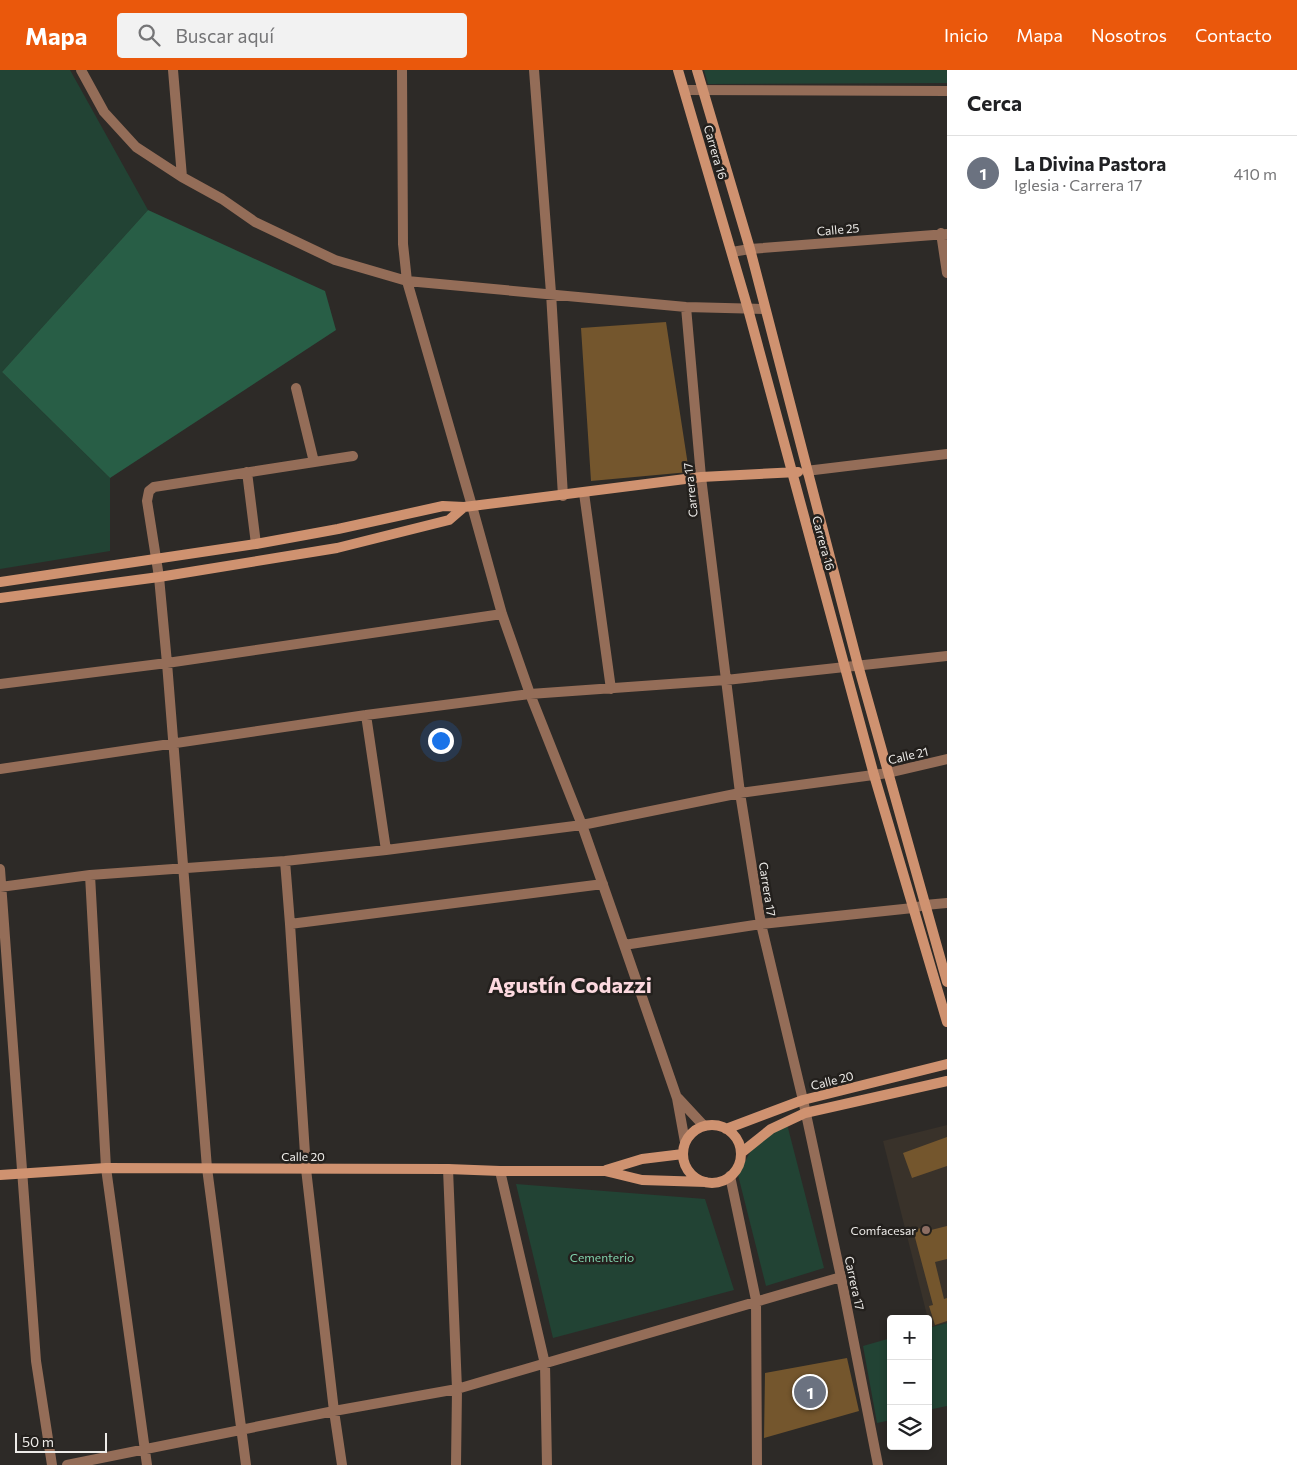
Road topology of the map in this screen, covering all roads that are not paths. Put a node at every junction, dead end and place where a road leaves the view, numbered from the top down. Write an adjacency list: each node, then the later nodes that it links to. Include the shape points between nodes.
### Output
1 (80, 70): 10 (street, via 104,112 136,147)
2 (173, 70): 10 (street)
3 (402, 70): 15 (street, via 403,244)
4 (534, 70): 16 (street)
5 (678, 70): 7 (street, Carrera 16)
6 (697, 70): 8 (street, Carrera 16)
7 (685, 90): 8 (street); 13 (street, Carrera 16)
8 (704, 91): 9 (street); 12 (street, Carrera 16)
9 (947, 91)
10 (182, 177): 15 (street, via 255,222 335,260)
11 (944, 234): 12 (street, Calle 25); 14 (street)
12 (750, 249): 13 (street, Calle 25); 19 (street, Carrera 16)
13 (732, 252): 18 (street, Carrera 16)
14 (947, 273)
15 (408, 281): 16 (street); 30 (street)
16 (551, 293): 17 (street); 29 (street)
17 (686, 307): 18 (street); 27 (street, Carrera 17)
18 (748, 309): 19 (street); 26 (street, Carrera 16)
19 (765, 309): 24 (street, Carrera 16)
20 (296, 388): 23 (street)
21 (947, 454): 24 (street)
22 (353, 456): 23 (street)
23 (314, 462): 25 (street)
24 (806, 471): 26 (street); 39 (street, Carrera 16)
25 (248, 472): 31 (street); 32 (street, via 154,487 149,491 147,500)
26 (793, 472): 27 (street); 40 (street, Carrera 16)
27 (701, 477): 28 (street); 41 (street, Carrera 17)
28 (584, 493): 29 (street); 43 (street)
29 (563, 496): 30 (street)
30 (468, 507): 31 (street, via 443,506); 33 (street, via 450,520 337,548); 36 (street)
31 (256, 544): 32 (street)
32 (155, 559): 33 (street); 34 (street)
33 (159, 577): 35 (street); 38 (street)
34 (0, 582)
35 (0, 598)
36 (502, 614): 38 (street); 44 (street)
37 (947, 656): 39 (street)
38 (167, 662): 42 (street); 46 (street)
39 (858, 665): 40 (street); 49 (street, Carrera 16)
40 (844, 668): 41 (street); 50 (street, Carrera 16)
41 (726, 680): 43 (street); 51 (street, Carrera 17)
42 (0, 684)
43 (611, 689): 44 (street)
44 (530, 694): 45 (street); 52 (street)
45 (366, 715): 46 (street); 53 (street)
46 (172, 742): 48 (street); 55 (street)
47 (947, 759): 49 (street, Calle 21)
48 (0, 769)
49 (888, 773): 50 (street, Calle 21); 61 (street, Carrera 16)
50 (874, 775): 51 (street, Calle 21); 62 (street, Carrera 16)
51 (740, 793): 52 (street, Calle 21); 64 (street, Carrera 17)
52 (582, 825): 53 (street, Calle 21); 58 (street)
53 (386, 850): 54 (street, Calle 21)
54 (285, 861): 55 (street, Calle 21); 63 (street)
55 (183, 868): 57 (street, Calle 21); 79 (street)
56 (0, 869): 59 (street)
57 (90, 875): 59 (street, Calle 21); 78 (street)
58 (603, 884): 63 (street); 65 (street)
59 (1, 887): 85 (street)
60 (947, 903): 61 (street)
61 (925, 905): 62 (street); 66 (street, Carrera 16)
62 (913, 908): 64 (street); 67 (street, Carrera 16)
63 (290, 924): 80 (street)
64 (761, 924): 65 (street); 71 (street, Carrera 17)
65 (624, 945): 70 (street)
66 (947, 982)
67 (947, 1022)
68 (947, 1064): 71 (street, Calle 20)
69 (947, 1081): 72 (street)
70 (677, 1098): 73 (street); 75 (street)
71 (803, 1100): 72 (street, Carrera 17); 74 (street, Calle 20)
72 (805, 1113): 76 (street, via 771,1129); 88 (street, Carrera 17)
73 (704, 1126): 74 (street); 75 (street, via 692,1132)
74 (726, 1128): 76 (street, via 737,1139)
75 (685, 1142): 77 (street)
76 (741, 1153): 86 (street)
77 (683, 1154): 82 (street, Calle 20, via 642,1159); 87 (street, via 686,1167 694,1177)
78 (106, 1168): 79 (street, Calle 20); 85 (street, Calle 20); 94 (street)
79 (207, 1168): 80 (street, Calle 20); 93 (street)
80 (306, 1169): 81 (street, Calle 20); 92 (street)
81 (448, 1169): 83 (street, Calle 20); 91 (street)
82 (605, 1170): 83 (street, Calle 20); 87 (street, Calle 20, via 642,1180)
83 (500, 1171): 90 (street)
84 (0, 1174): 85 (street, Calle 20)
85 (22, 1174): 95 (street, via 36,1361)
86 (730, 1176): 87 (street, via 719,1182); 89 (street)
87 (706, 1182)
88 (841, 1277): 89 (street); 103 (street, Carrera 17)
89 (756, 1300): 90 (street); 102 (street)
90 (545, 1364): 91 (street); 101 (street)
91 (457, 1389): 92 (street); 100 (street)
92 (334, 1412): 93 (street); 99 (street)
93 (240, 1430): 94 (street); 98 (street)
94 (144, 1449): 96 (street); 97 (street)
95 (52, 1465)
96 (67, 1465)
97 (146, 1465)
98 (246, 1465)
99 (342, 1465)
100 (456, 1465)
101 (547, 1465)
102 (757, 1465)
103 (878, 1465)

